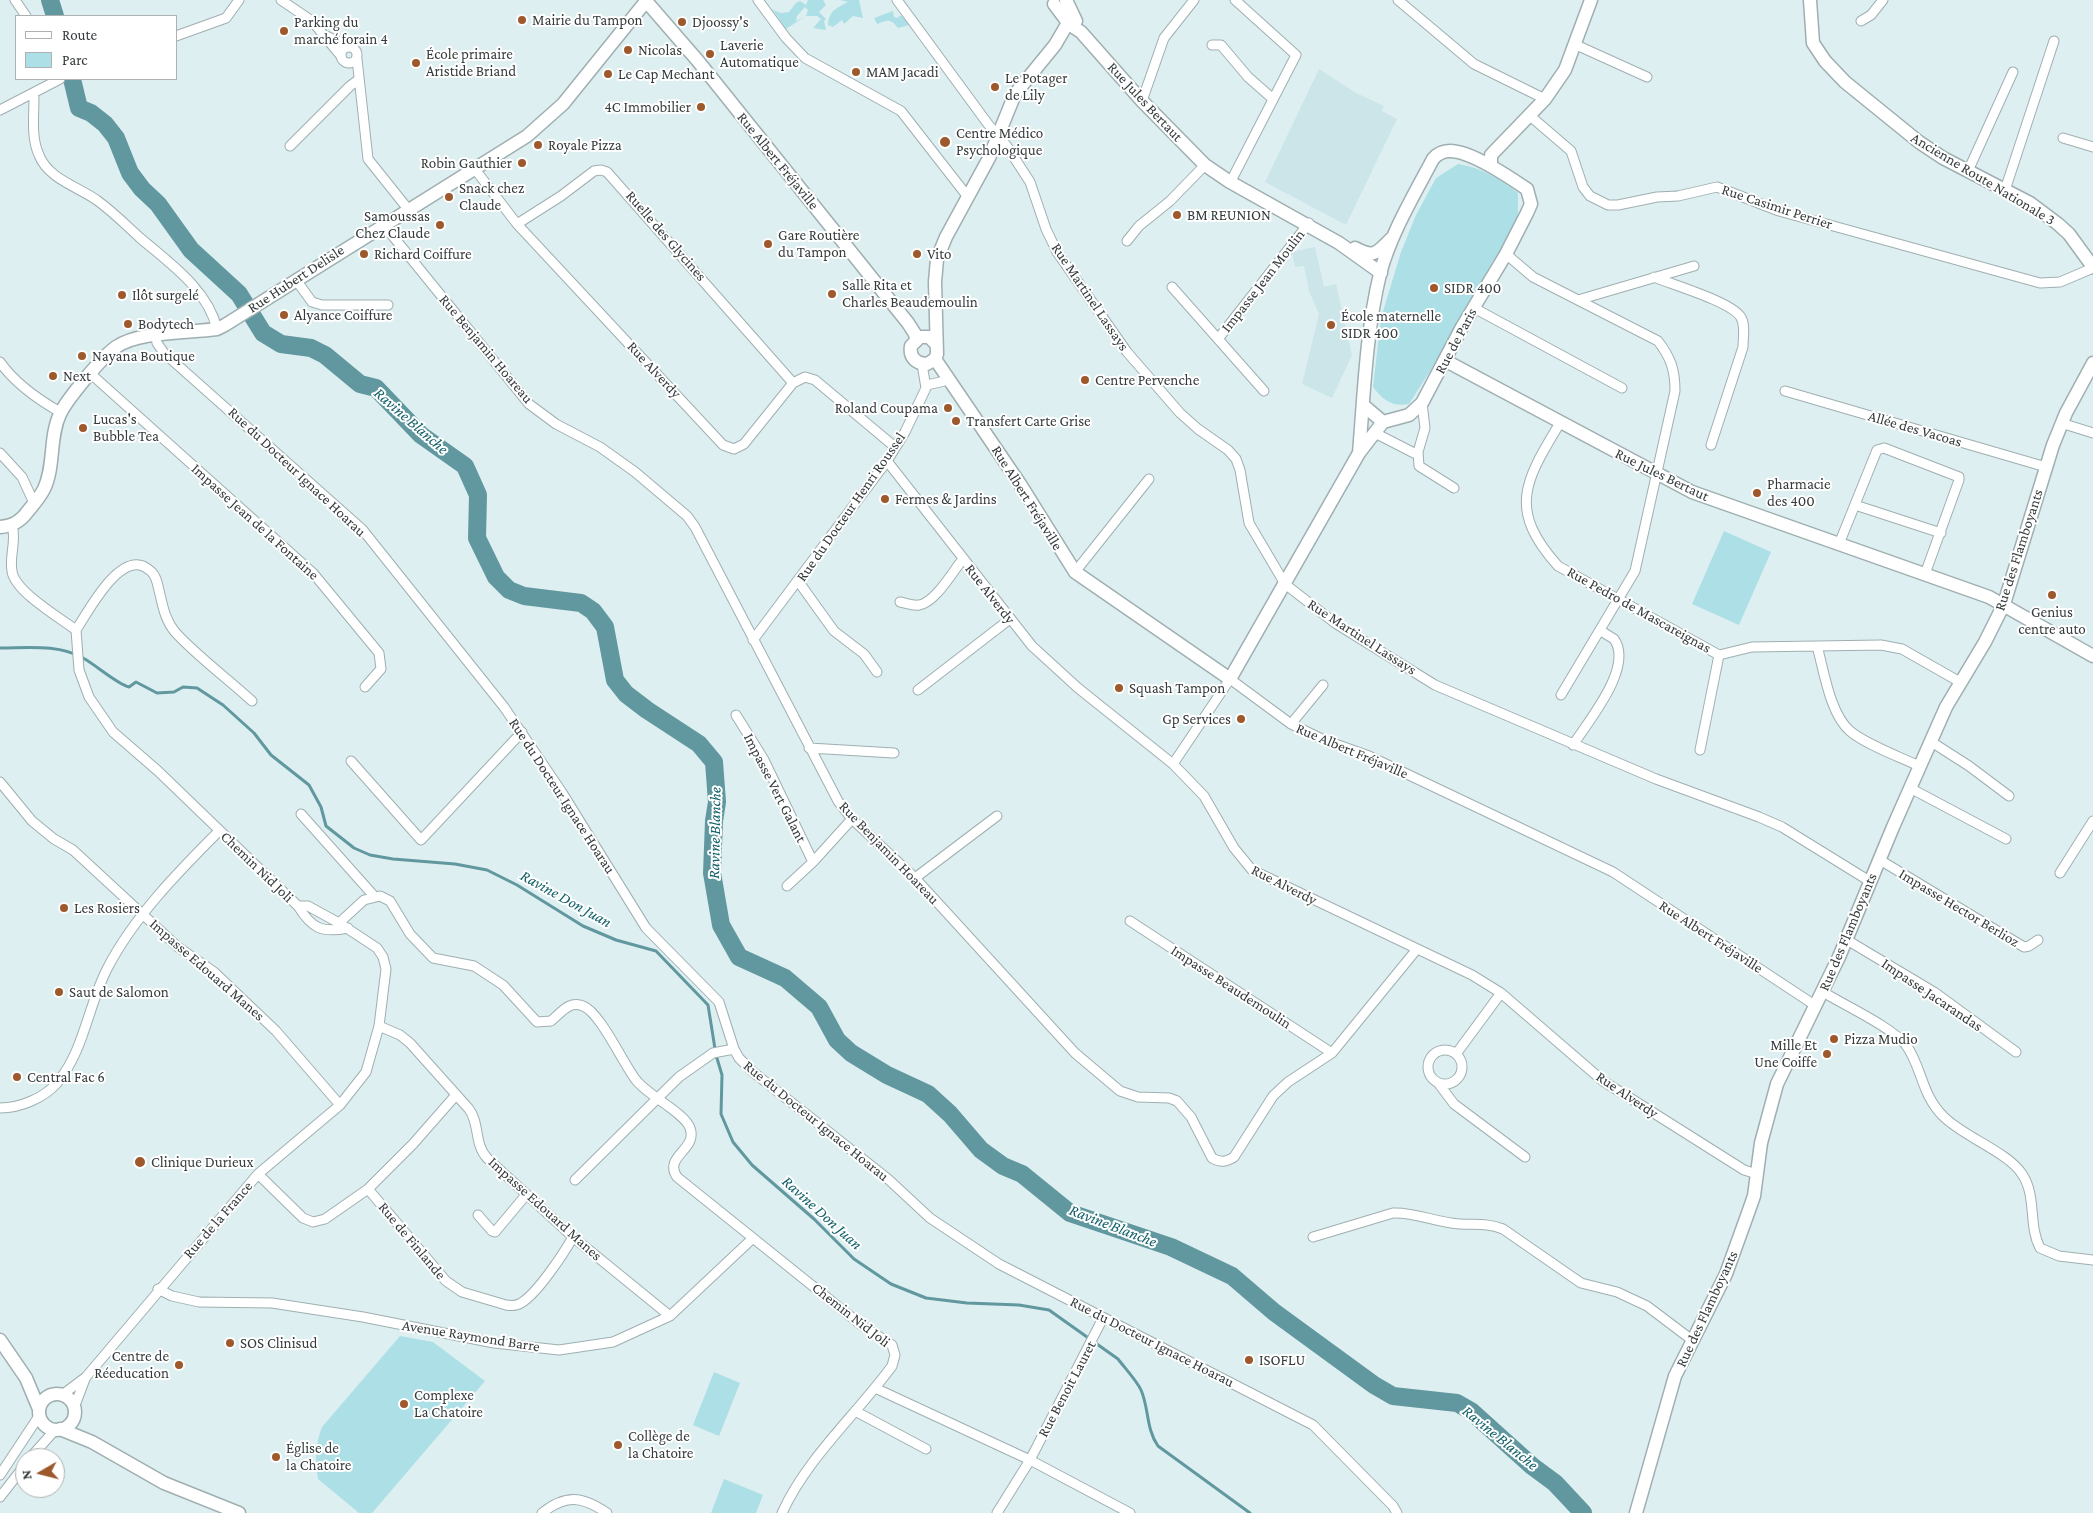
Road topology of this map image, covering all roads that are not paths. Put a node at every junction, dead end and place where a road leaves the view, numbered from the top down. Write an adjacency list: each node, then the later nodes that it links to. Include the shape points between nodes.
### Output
1 (15, 0): 14 (street)
2 (239, 0): 17 (street, via 226,18)
3 (281, 0): 18 (street, via 305,15)
4 (646, 0): 41 (street, Rue Hubert Delisle, via 546,121); 64 (street, Rue Albert Fréjaville, via 915,334)
5 (758, 0): 45 (street, via 805,58 901,111)
6 (897, 0): 35 (street, Rue Martinel Lassays)
7 (1194, 0): 32 (street, via 1164,38)
8 (1235, 0): 31 (street, via 1296,55)
9 (1398, 0): 30 (street, via 1474,64)
10 (1591, 0): 20 (street)
11 (1810, 0): 42 (street, Ancienne Route Nationale 3, via 1813,43 1824,61 1868,103 1911,136)
12 (1883, 0): 16 (street, via 1871,15)
13 (1058, 1): 15 (street, Rue Jules Bertaut)
14 (25, 15)
15 (1071, 20): 32 (street, Rue Jules Bertaut); 35 (street, via 1018,90)
16 (1861, 21)
17 (178, 35)
18 (324, 35): 22 (street); 23 (street)
19 (2054, 41): 44 (street)
20 (1574, 44): 26 (street); 30 (street, via 1565,70)
21 (1212, 45): 31 (street, via 1221,45)
22 (349, 46): 23 (street, via 344,48); 24 (street, via 356,50)
23 (341, 56): 24 (street, via 348,63)
24 (357, 58): 27 (street)
25 (2013, 72): 42 (street)
26 (1647, 77)
27 (358, 80): 37 (street); 46 (street, via 368,158)
28 (48, 82): 29 (street)
29 (32, 94): 33 (street); 62 (street, via 35,142 47,168 100,202 187,279)
30 (1545, 99): 34 (street)
31 (1273, 100): 43 (street)
32 (1142, 101): 40 (street, Rue Jules Bertaut)
33 (0, 110)
34 (1529, 115): 39 (street); 54 (street, Rue Casimir Perrier, via 1570,151 1583,187 1590,196 1608,205 1678,196 1717,187 1779,211 2040,284 2060,282)
35 (998, 137): 45 (street); 104 (street, Rue Martinel Lassays, via 1030,182 1057,252 1127,352 1180,413 1236,459 1249,523)
36 (2063, 138): 38 (street)
37 (290, 146)
38 (2093, 147)
39 (1491, 160): 50 (street, via 1449,150 1438,154); 52 (street, Rue de Paris, via 1527,189 1531,204)
40 (1208, 167): 43 (street, Rue Jules Bertaut); 51 (street)
41 (474, 168): 46 (street, Rue Hubert Delisle); 48 (street, Rue Alverdy)
42 (1968, 171): 44 (street, Ancienne Route Nationale 3)
43 (1231, 182): 49 (street, Rue Jules Bertaut)
44 (2005, 190): 54 (street, Ancienne Route Nationale 3, via 2030,203 2058,224)
45 (968, 197): 64 (street, via 937,258 938,325)
46 (408, 208): 47 (street, Rue Hubert Delisle)
47 (383, 224): 57 (street, Rue Hubert Delisle); 111 (street, Rue Benjamin Hoareau, via 530,404 556,424 600,446 687,516 725,582)
48 (517, 224): 72 (street, Ruelle des Glycines, via 594,171 607,172); 72 (street, Rue Alverdy, via 722,445 734,449 744,444)
49 (1308, 224): 50 (street, Rue Jules Bertaut, via 1368,255 1375,254); 55 (street, Rue Jules Bertaut); 65 (street, Impasse Jean Moulin)
50 (1395, 235): 55 (street)
51 (1127, 240)
52 (1506, 254): 59 (street, via 1533,277); 61 (street, Rue de Paris)
53 (1694, 266): 56 (street)
54 (2093, 268)
55 (1381, 273): 78 (street)
56 (1654, 277): 59 (street); 85 (street, via 1729,306 1741,316 1743,346)
57 (296, 280): 60 (street, via 312,302 322,305); 62 (street, Rue Hubert Delisle)
58 (1172, 287): 65 (street, Impasse Jean Moulin)
59 (1578, 300): 92 (street, via 1642,331 1670,356 1675,373 1674,391)
60 (388, 305)
61 (1474, 308): 66 (street, Rue de Paris); 74 (street)
62 (221, 327): 63 (street, Rue Hubert Delisle)
63 (156, 336): 70 (street, Rue Hubert Delisle, via 129,340 115,347); 125 (street, Rue du Docteur Ignace Hoarau, via 164,352 362,529)
64 (926, 339): 68 (street, via 938,349); 68 (street, via 911,346 911,355 916,361)
65 (1218, 339): 75 (street, Impasse Jean Moulin)
66 (1446, 361): 77 (street, Rue de Paris); 81 (street, Rue Jules Bertaut)
67 (0, 362): 79 (street, via 15,378)
68 (929, 362): 71 (street, Rue Albert Fréjaville); 73 (street)
69 (2093, 363): 82 (street, Rue des Flamboyants)
70 (91, 374): 79 (street, Rue Hubert Delisle); 119 (street, Impasse Jean de la Fontaine, via 313,573 379,653 381,669)
71 (949, 380): 73 (street); 101 (street, Rue Albert Fréjaville)
72 (793, 383): 86 (street, via 800,378 810,378)
73 (928, 385): 86 (street, Rue du Docteur Henri Roussel)
74 (1622, 388)
75 (1264, 391)
76 (1785, 392): 91 (street, Allée des Vacoas)
77 (1422, 403): 80 (street, Rue de Paris, via 1410,415); 87 (street, via 1425,428)
78 (1363, 404): 80 (street); 89 (street)
79 (60, 412): 95 (street, Rue Hubert Delisle, via 45,488)
80 (1384, 422): 83 (street)
81 (1560, 423): 92 (street, Rue Jules Bertaut); 105 (street, Rue Pedro de Mascareignas, via 1533,469 1526,494 1528,518 1539,544 1558,566)
82 (2061, 423): 84 (street); 91 (street, Rue des Flamboyants)
83 (1375, 433): 87 (street, via 1414,453); 89 (street)
84 (2093, 434)
85 (1711, 445)
86 (896, 447): 90 (street, Rue du Docteur Henri Roussel)
87 (1418, 452): 94 (street, via 1419,466)
88 (0, 453): 95 (street, via 22,477)
89 (1359, 453): 104 (street)
90 (887, 461): 100 (street, Rue Alverdy); 103 (street, Rue du Docteur Henri Roussel)
91 (2046, 467): 107 (street, Rue des Flamboyants)
92 (1656, 474): 99 (street, Rue Jules Bertaut, via 1692,492); 105 (street, via 1635,571)
93 (1149, 480): 101 (street)
94 (1454, 488)
95 (34, 503): 97 (street, Rue Hubert Delisle, via 22,519)
96 (1854, 504): 98 (street); 98 (street, via 1877,450 1884,448 1959,477); 99 (street)
97 (6, 526): 109 (street, via 15,534 12,571 18,584)
98 (1941, 533): 102 (street)
99 (1839, 544): 102 (street, Rue Jules Bertaut)
100 (963, 559): 106 (street, via 926,603 918,606); 108 (street, Rue Alverdy)
101 (1075, 572): 116 (street, Rue Albert Fréjaville)
102 (1925, 574): 107 (street, Rue Jules Bertaut)
103 (798, 581): 111 (street, Rue du Docteur Henri Roussel); 115 (street, via 834,631 864,654)
104 (1285, 584): 116 (street); 127 (street, Rue Martinel Lassays, via 1335,623 1435,685)
105 (1620, 599): 110 (street); 113 (street, Rue Pedro de Mascareignas)
106 (900, 602)
107 (2004, 604): 114 (street, Rue Jules Bertaut); 117 (street, Rue des Flamboyants)
108 (1010, 619): 120 (street); 132 (street, Rue Alverdy, via 1032,646 1078,688)
109 (76, 630): 122 (street, via 121,569 132,564 143,567 154,574 163,611 175,631); 141 (street, Chemin Nid Joli, via 78,670 89,697 113,732 158,770)
110 (1601, 631): 121 (street); 127 (street, via 1614,639 1620,656 1613,683)
111 (753, 640): 128 (street, Rue Benjamin Hoareau)
112 (1817, 646): 113 (street, Rue Pedro de Mascareignas, via 1752,647); 117 (street, Rue Pedro de Mascareignas, via 1882,645 1902,649); 133 (street, via 1836,710 1844,724 1856,736)
113 (1719, 655): 129 (street)
114 (2093, 656)
115 (878, 672)
116 (1230, 679): 124 (street, Rue Albert Fréjaville); 132 (street)
117 (1960, 682): 126 (street, Rue des Flamboyants)
118 (1323, 685): 124 (street)
119 (365, 687)
120 (918, 690)
121 (1561, 695)
122 (252, 701)
123 (736, 715): 144 (street, Impasse Vert Galant, via 764,760)
124 (1291, 724): 160 (street, Rue Albert Fréjaville, via 1369,756 1613,872)
125 (522, 732): 131 (street, via 421,840); 162 (street, Rue du Docteur Ignace Hoarau, via 646,928 703,984 722,1009)
126 (1930, 742): 133 (street, Rue des Flamboyants); 136 (street)
127 (1573, 744): 147 (street, Rue Martinel Lassays, via 1782,827)
128 (809, 748): 130 (street); 139 (street, Rue Benjamin Hoareau, via 838,801)
129 (1700, 750)
130 (894, 753)
131 (351, 761)
132 (1174, 764): 157 (street, Rue Alverdy, via 1204,796 1234,848 1252,870)
133 (1919, 766): 135 (street, Rue des Flamboyants)
134 (0, 782): 151 (street, Impasse Edouard Manes, via 32,821 73,850)
135 (1910, 788): 142 (street); 143 (street, Rue des Flamboyants)
136 (2009, 796)
137 (301, 814): 149 (street)
138 (997, 816): 146 (street)
139 (852, 819): 144 (street); 146 (street, Rue Benjamin Hoareau)
140 (2093, 821): 145 (street)
141 (219, 831): 150 (street, Chemin Nid Joli); 151 (street)
142 (2006, 839)
143 (1880, 860): 147 (street, Rue des Flamboyants); 156 (street, Impasse Hector Berlioz, via 2024,947)
144 (813, 862): 148 (street)
145 (2060, 873)
146 (915, 878): 164 (street, Rue Benjamin Hoareau, via 1075,1053 1128,1095 1177,1101 1191,1117 1212,1158 1219,1162 1234,1157 1262,1111 1288,1082)
147 (1871, 882): 155 (street, Rue des Flamboyants)
148 (787, 886)
149 (374, 896): 153 (street, via 364,900); 168 (street, Chemin Nid Joli, via 390,901 410,934 433,958 474,966 503,985 537,1022 552,1021 575,1004 587,1007 611,1038 636,1081)
150 (298, 906): 153 (street, Chemin Nid Joli, via 308,906); 154 (street, via 304,917 317,928 329,932)
151 (144, 915): 169 (street, Impasse Edouard Manes, via 178,947 214,972 276,1031); 170 (street, via 120,946 101,981 69,1069 42,1096 18,1106)
152 (1130, 921): 164 (street, Impasse Beaudemoulin)
153 (339, 922): 154 (street, Rue de la France)
154 (348, 928): 161 (street, Rue de la France, via 377,948 383,958 386,969)
155 (1847, 940): 158 (street, Rue des Flamboyants); 163 (street, Impasse Jacarandas, via 1934,992)
156 (2038, 940)
157 (1416, 949): 159 (street, Rue Alverdy, via 1472,975); 164 (street, Rue Benjamin Hoareau)
158 (1823, 992): 160 (street, Rue des Flamboyants); 181 (street, via 1901,1039 1912,1056 1922,1086 1943,1116 2022,1173 2029,1190 2033,1229 2040,1248 2059,1256)
159 (1501, 993): 165 (street); 173 (street, Rue Alverdy, via 1603,1081 1744,1170)
160 (1816, 1006): 173 (street, Rue des Flamboyants, via 1778,1084 1763,1135)
161 (380, 1026): 167 (street, Impasse Edouard Manes, via 410,1043); 169 (street, Rue de la France, via 366,1072)
162 (734, 1049): 168 (street, via 713,1053 679,1077); 184 (street, Rue du Docteur Ignace Hoarau, via 753,1072 954,1236 999,1264)
163 (2016, 1052)
164 (1332, 1053)
165 (1456, 1054): 166 (street, via 1462,1065 1460,1075 1455,1082); 166 (street, via 1443,1050 1428,1062 1430,1076)
166 (1439, 1084): 171 (street, via 1454,1104)
167 (456, 1095): 175 (street, Rue de Finlande); 176 (street, Impasse Edouard Manes, via 472,1113 481,1152)
168 (658, 1099): 174 (street); 180 (street, Chemin Nid Joli, via 690,1128 689,1144 673,1165 676,1177)
169 (340, 1105): 172 (street, Rue de la France)
170 (0, 1108)
171 (1525, 1157)
172 (258, 1174): 175 (street, Rue de Finlande, via 303,1218 313,1222 325,1218); 182 (street, Rue de la France)
173 (1757, 1174): 186 (street, Rue des Flamboyants, via 1748,1213 1726,1274)
174 (575, 1180)
175 (368, 1189): 178 (street, Rue de Finlande, via 446,1282 462,1292 506,1305 513,1306 526,1300 563,1256)
176 (526, 1196): 177 (street, via 495,1232); 178 (street, Impasse Edouard Manes)
177 (478, 1215)
178 (573, 1237): 183 (street, Impasse Edouard Manes)
179 (1313, 1238): 186 (street, via 1393,1213 1406,1212 1460,1224 1492,1225 1503,1229 1581,1283 1617,1292 1647,1306)
180 (752, 1239): 183 (street, Avenue Raymond Barre); 189 (street, Chemin Nid Joli, via 860,1324 892,1345 894,1361)
181 (2093, 1260)
182 (158, 1289): 183 (street, Avenue Raymond Barre, via 199,1302 272,1303 494,1343 559,1350 613,1342); 187 (street, Rue de la France)
183 (670, 1316)
184 (1103, 1318): 198 (street, Rue Benoit Lauret); 208 (street, Rue du Docteur Ignace Hoarau, via 1314,1425)
185 (0, 1340): 188 (street)
186 (1692, 1340): 209 (street, Rue des Flamboyants, via 1675,1376)
187 (86, 1376): 190 (street, Rue de la France); 191 (street, Rue de la France)
188 (26, 1378): 190 (street); 193 (street)
189 (875, 1388): 192 (street, Chemin Nid Joli); 198 (street)
190 (59, 1395): 191 (street, via 70,1400); 193 (street, via 47,1397)
191 (74, 1411): 194 (street, via 70,1424); 195 (street)
192 (854, 1411): 197 (street); 205 (street, Chemin Nid Joli, via 789,1497)
193 (39, 1413): 194 (street, via 45,1425); 199 (street)
194 (57, 1429): 195 (street); 196 (street)
195 (92, 1442): 202 (street, via 164,1483)
196 (39, 1448)
197 (926, 1449)
198 (1030, 1460): 206 (street, Rue Benoit Lauret); 207 (street)
199 (0, 1475)
200 (15, 1478): 201 (street)
201 (0, 1497)
202 (239, 1513)
203 (542, 1513): 204 (street, via 555,1503 582,1499)
204 (607, 1513)
205 (782, 1513)
206 (997, 1513)
207 (1130, 1513)
208 (1397, 1513)
209 (1636, 1513)

